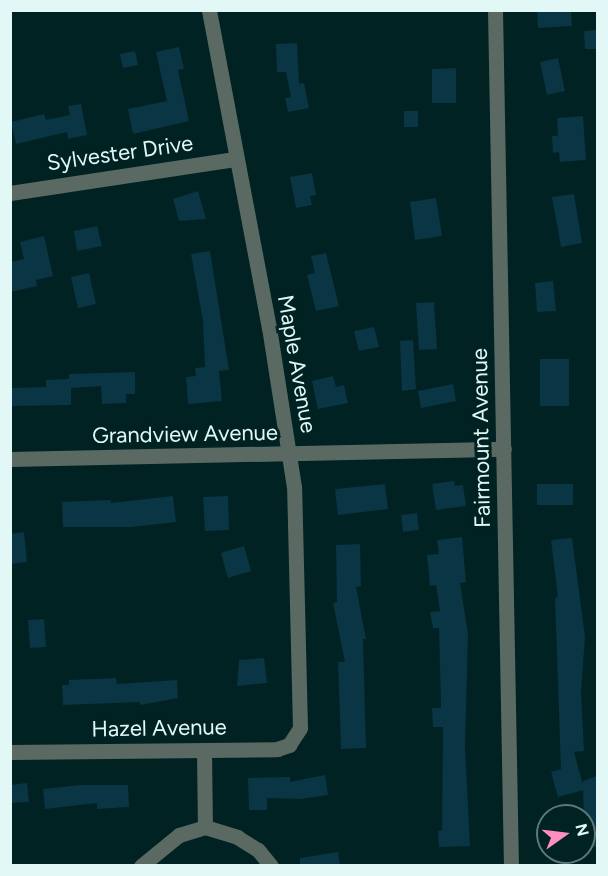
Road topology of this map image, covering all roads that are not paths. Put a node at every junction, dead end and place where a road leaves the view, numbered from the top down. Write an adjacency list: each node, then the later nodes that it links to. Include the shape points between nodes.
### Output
1 (209, 10): 3 (street, Maple Avenue)
2 (495, 10): 5 (street, Fairmount Avenue)
3 (236, 159): 4 (street, Sylvester Drive); 6 (street, Maple Avenue)
4 (10, 194)
5 (504, 449): 6 (street, Grandview Avenue); 14 (street, Fairmount Avenue)
6 (290, 454): 7 (street, Grandview Avenue); 8 (street, Maple Avenue, via 298,576)
7 (10, 459)
8 (300, 729): 9 (street, Hazel Avenue, via 296,738 283,747)
9 (204, 750): 10 (street, Hazel Avenue); 11 (street)
10 (10, 752)
11 (205, 827): 12 (street, via 179,835); 13 (street, via 237,837 258,850)
12 (141, 866)
13 (271, 866)
14 (511, 866)

